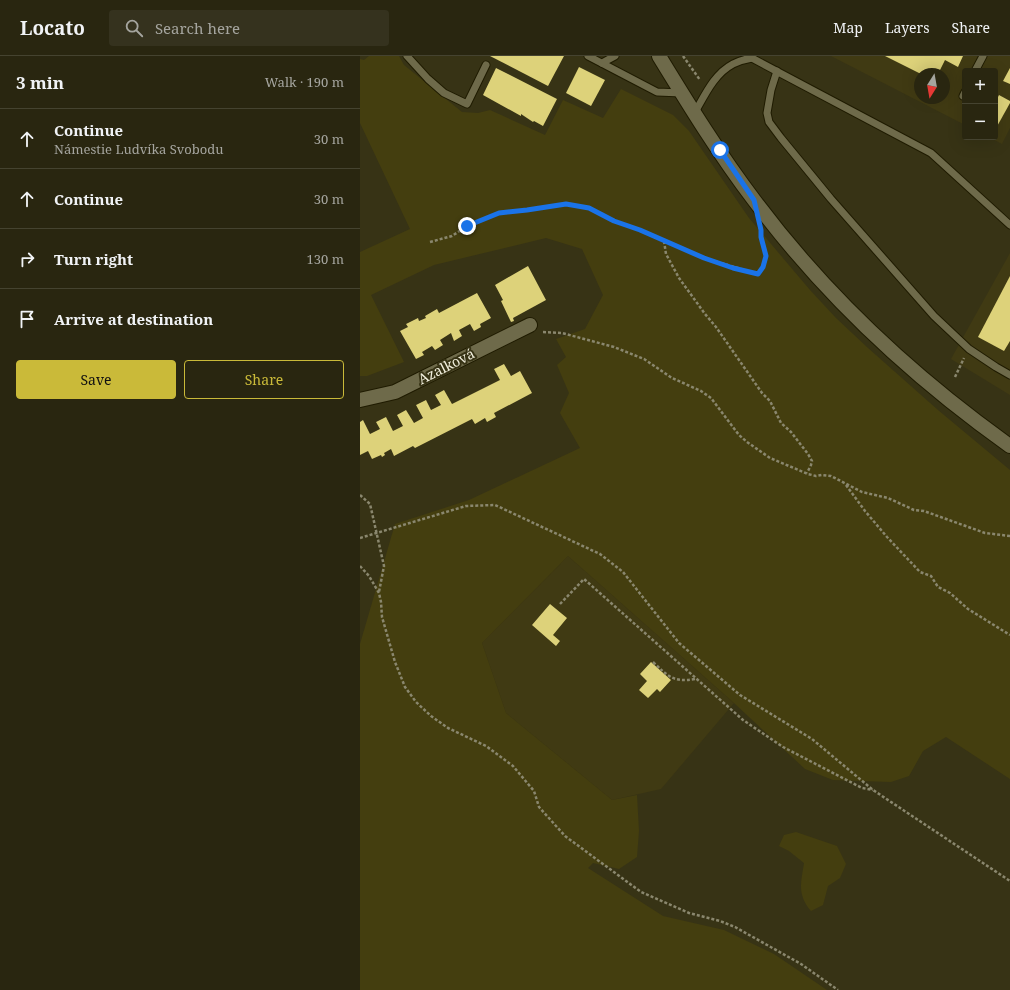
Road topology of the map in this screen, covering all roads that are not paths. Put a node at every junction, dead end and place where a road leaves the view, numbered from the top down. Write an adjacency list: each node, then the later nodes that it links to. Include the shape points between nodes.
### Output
1 (407, 56): 8 (lane, via 444,93 467,104)
2 (588, 56): 7 (lane)
3 (615, 56): 7 (lane)
4 (659, 56): 11 (street)
5 (983, 56): 9 (lane)
6 (750, 57): 10 (lane); 12 (lane, via 734,63 721,72)
7 (602, 63): 11 (lane, via 657,92)
8 (486, 65)
9 (977, 68)
10 (778, 71): 13 (lane, via 931,153); 15 (lane, via 767,108 768,118 781,138 934,316 969,349)
11 (682, 93): 12 (street)
12 (694, 114): 17 (street, via 754,200 822,282 895,354 980,425)
13 (1010, 224)
14 (530, 324): 16 (street, Azalková, via 395,392)
15 (1010, 375)
16 (360, 400)
17 (1010, 446)

